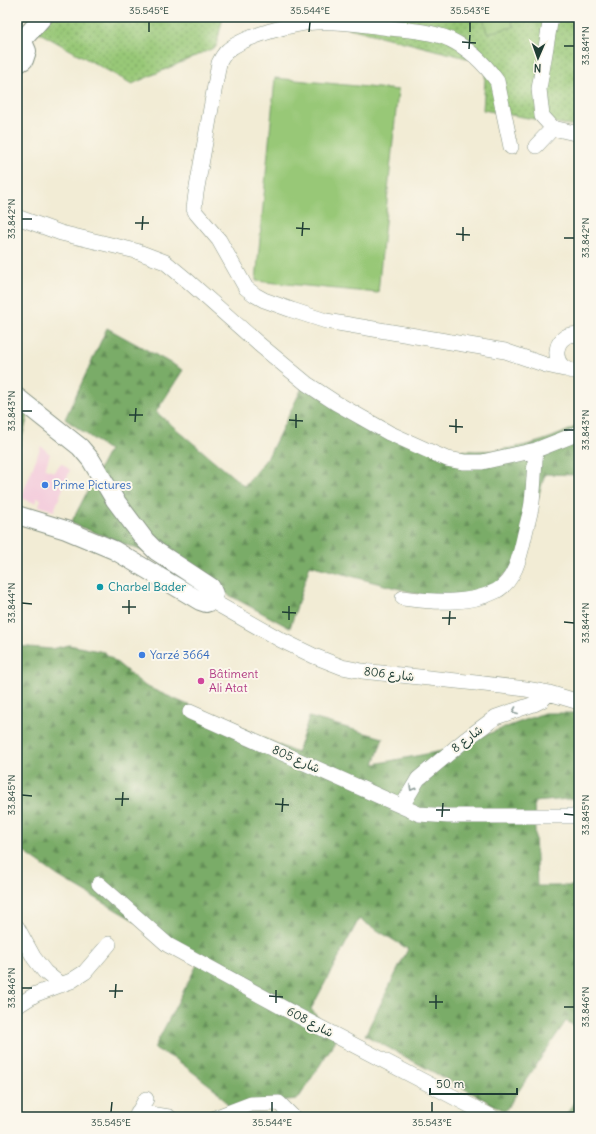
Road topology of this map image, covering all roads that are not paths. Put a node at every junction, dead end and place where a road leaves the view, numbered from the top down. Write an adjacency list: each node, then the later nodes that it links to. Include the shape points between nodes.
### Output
1 (551, 17): 5 (street, via 539,89 542,116)
2 (352, 20): 8 (street, via 424,32 449,39 474,55 497,81); 11 (street, via 291,26 239,42 226,52 219,63 196,192 196,213 219,240 246,288 264,300 326,321 505,352)
3 (39, 23): 4 (main road)
4 (19, 53)
5 (553, 128): 6 (street); 7 (street)
6 (579, 134)
7 (536, 146)
8 (511, 147)
9 (17, 217): 14 (street, via 61,233 136,251 165,262 307,384 389,433 431,452 447,459 482,462)
10 (579, 335): 11 (street, via 570,335 558,346)
11 (562, 366)
12 (17, 397): 17 (main road, via 80,447 145,540 156,551 211,587 214,594)
13 (579, 433): 14 (street)
14 (536, 450): 16 (street, via 532,504 517,564 503,586 497,591 466,600 424,601)
15 (17, 515): 17 (main road, via 66,530 108,548 200,601)
16 (403, 598)
17 (212, 601): 18 (street, شارع 806, via 280,640 342,667)
18 (549, 693): 19 (street, شارع 806); 21 (street, شارع 8, one-way to 21, via 534,704 496,718 465,740 418,779)
19 (579, 702)
20 (190, 712): 21 (street, شارع 805)
21 (402, 806): 22 (street, شارع 805, via 419,814 448,816)
22 (579, 816)
23 (99, 884): 33 (street, شارع 608, via 168,945)
24 (17, 927): 26 (street, via 34,958 45,972)
25 (109, 944): 26 (street, via 85,972 71,982)
26 (61, 985): 27 (street, via 36,994)
27 (17, 1006)
28 (146, 1099): 29 (street)
29 (137, 1115): 30 (street)
30 (169, 1117)
31 (217, 1117): 32 (street, via 252,1104 279,1103)
32 (293, 1117)
33 (492, 1117)

